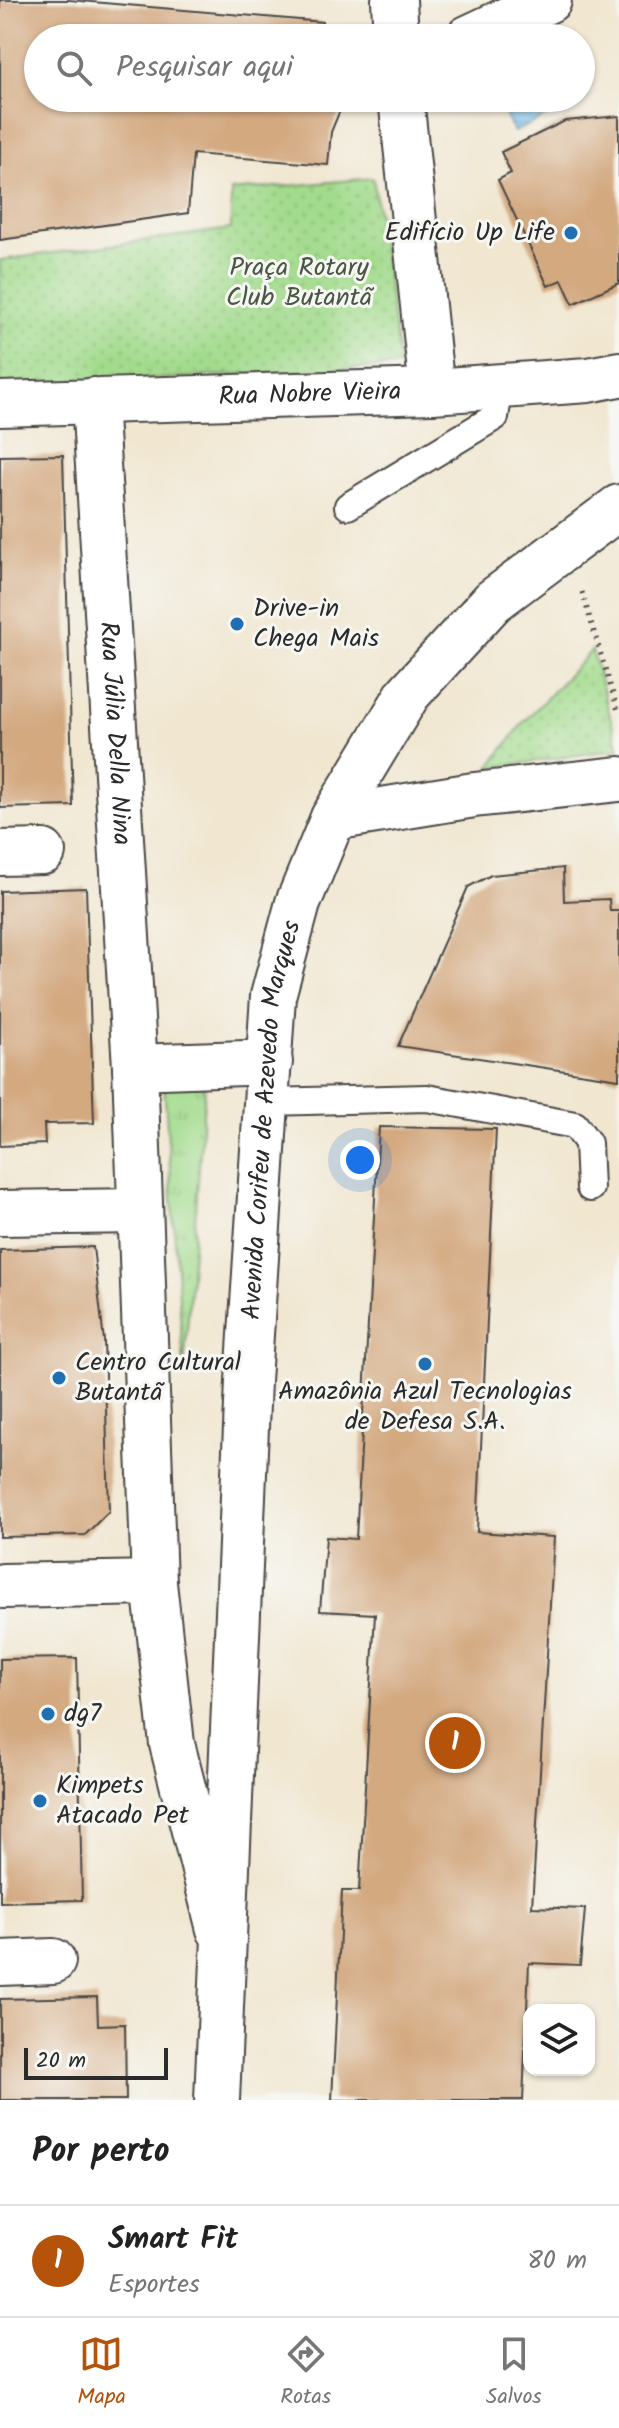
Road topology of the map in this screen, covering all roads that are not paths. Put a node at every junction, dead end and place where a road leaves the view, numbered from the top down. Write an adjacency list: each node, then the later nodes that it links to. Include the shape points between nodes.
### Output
1 (394, 0): 3 (street)
2 (549, 0): 4 (street)
3 (395, 24)
4 (498, 24)
5 (402, 112): 8 (street)
6 (619, 374): 7 (street, Rua Nobre Vieira)
7 (500, 386): 8 (street, Rua Nobre Vieira); 11 (lane, via 495,417)
8 (432, 391): 9 (street, Rua Nobre Vieira)
9 (94, 400): 10 (street, Rua Nobre Vieira); 17 (street, Rua Júlia Della Nina)
10 (0, 404)
11 (348, 506)
12 (619, 507): 14 (street, Avenida Corifeu de Azevedo Marques, via 493,601 408,694)
13 (619, 779): 14 (street)
14 (333, 818): 18 (street, Avenida Corifeu de Azevedo Marques, via 298,903 276,983)
15 (43, 852): 16 (street)
16 (0, 853)
17 (135, 1067): 18 (street); 20 (street, Avenida Corifeu de Azevedo Marques)
18 (269, 1082): 19 (lane, via 427,1098 575,1125 588,1143); 24 (street, Avenida Corifeu de Azevedo Marques, via 248,1381)
19 (590, 1188)
20 (140, 1211): 21 (street); 22 (street, Avenida Corifeu de Azevedo Marques)
21 (0, 1213)
22 (154, 1583): 23 (street); 24 (street, Avenida Corifeu de Azevedo Marques, via 172,1744)
23 (3, 1586)
24 (225, 1954): 27 (street, Avenida Corifeu de Azevedo Marques)
25 (53, 1961): 26 (street)
26 (0, 1963)
27 (217, 2100)

